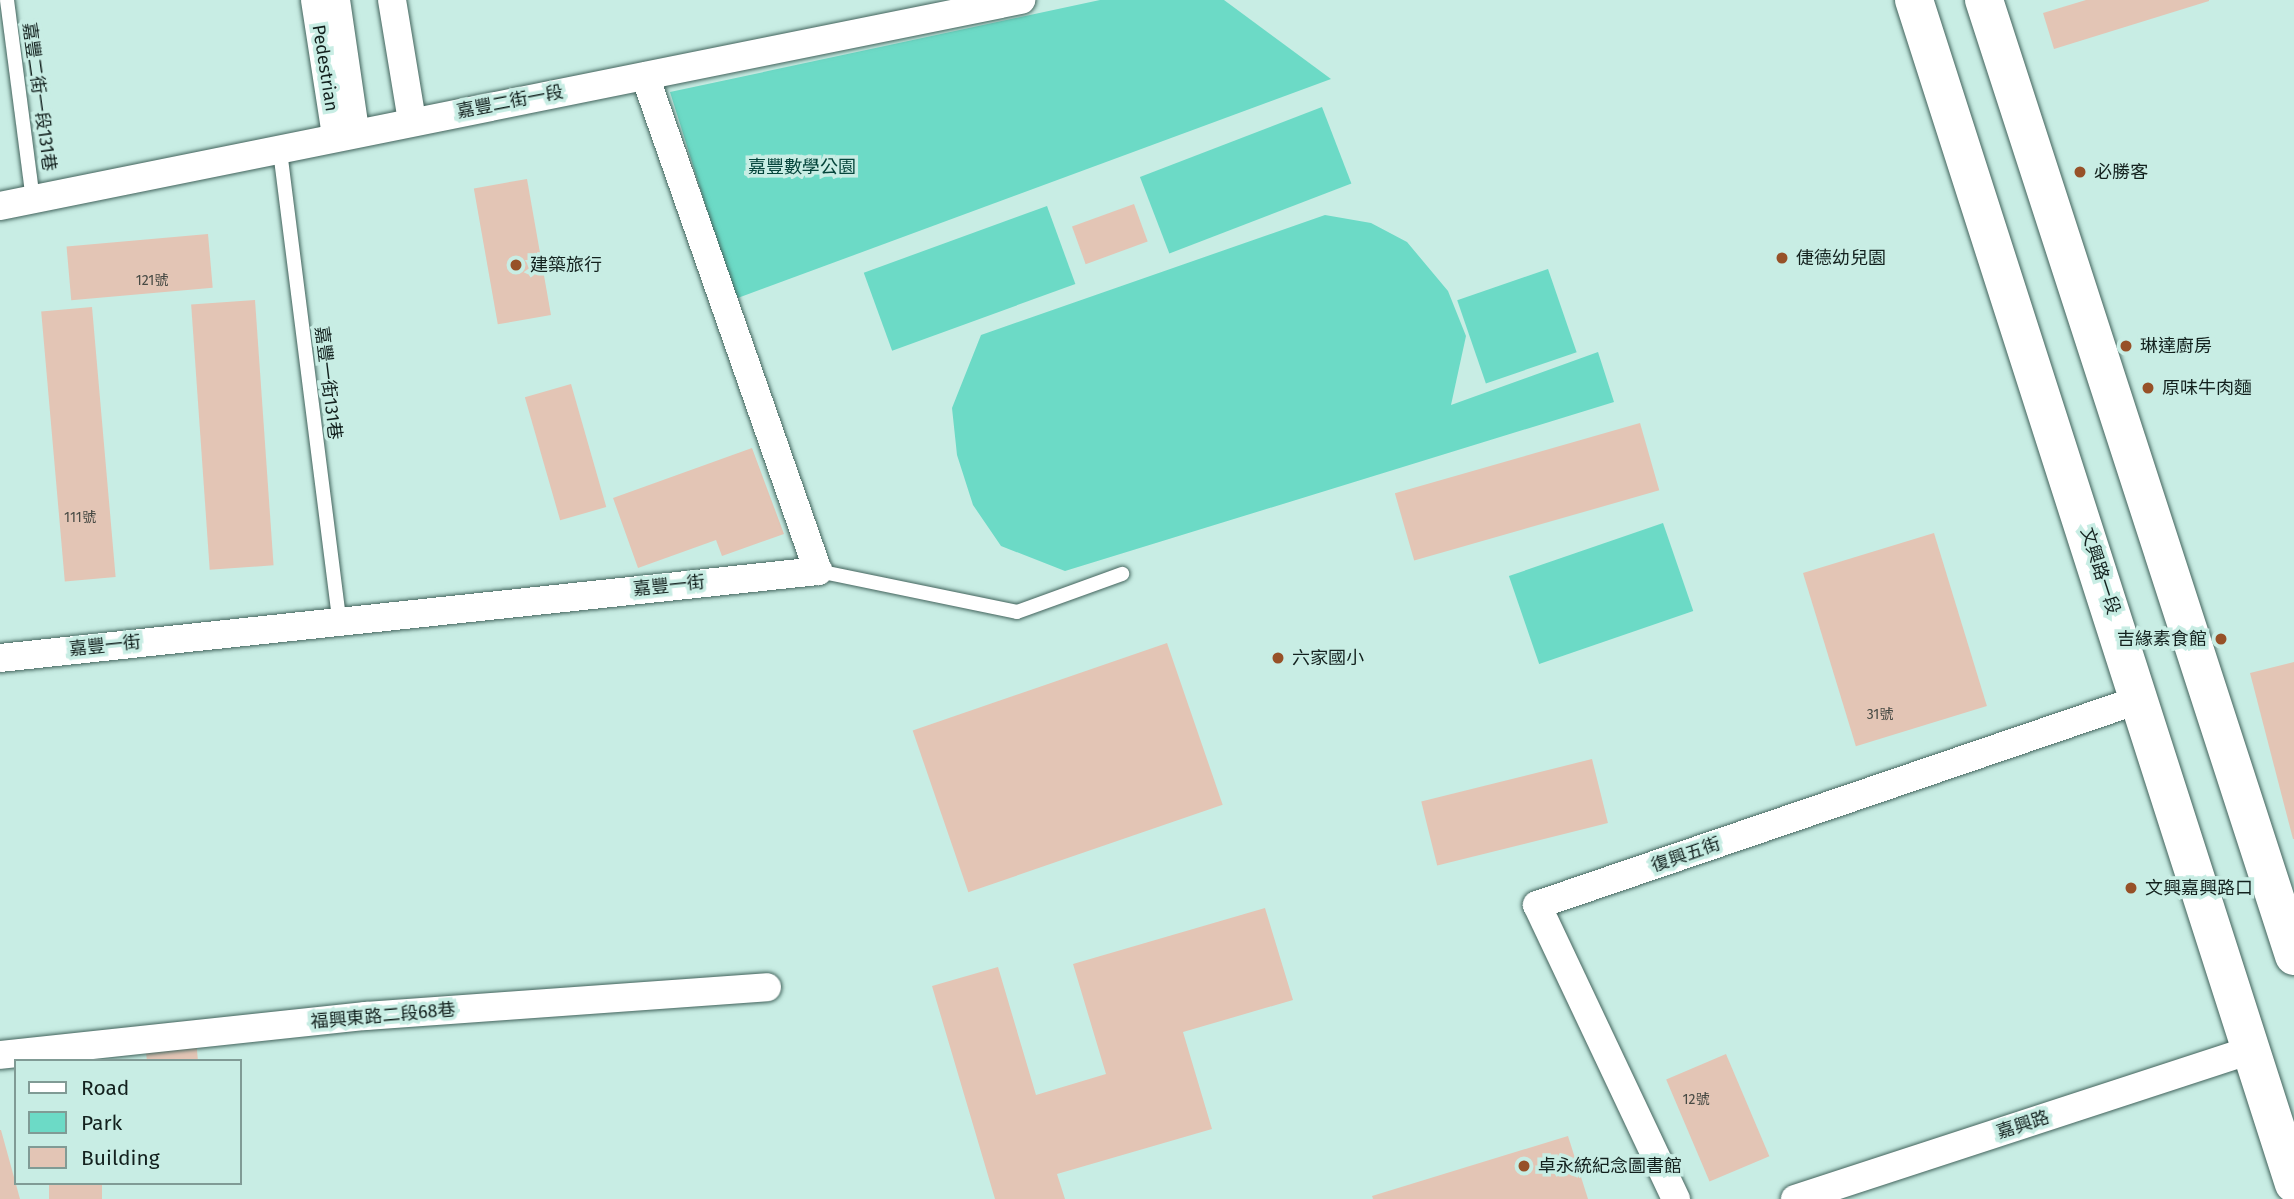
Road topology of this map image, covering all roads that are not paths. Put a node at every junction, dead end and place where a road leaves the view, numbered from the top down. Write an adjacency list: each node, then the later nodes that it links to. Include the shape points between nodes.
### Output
1 (6, 0): 12 (lane, 嘉豐二街一段131巷)
2 (315, 0): 10 (street, Pedestrian)
3 (336, 0): 10 (street)
4 (392, 0): 9 (street)
5 (1021, 0): 8 (street, 嘉豐二街一段)
6 (1914, 0): 18 (street, 文興路一段)
7 (1984, 0): 19 (street)
8 (645, 76): 9 (street, 嘉豐二街一段); 14 (street)
9 (412, 121): 10 (street, 嘉豐二街一段)
10 (345, 132): 11 (street, 嘉豐二街一段)
11 (280, 151): 12 (street, 嘉豐二街一段); 16 (lane, 嘉豐一街131巷)
12 (33, 200): 13 (street, 嘉豐二街一段)
13 (0, 206)
14 (818, 571): 15 (lane, via 1017,612); 16 (street, 嘉豐一街)
15 (1122, 574)
16 (339, 620): 17 (street, 嘉豐一街)
17 (0, 658)
18 (2141, 699): 21 (street, 文興路一段); 24 (street, 復興五街, via 1537,905)
19 (2294, 956)
20 (767, 987): 22 (street, 福興東路二段68巷, via 366,1016)
21 (2252, 1050): 23 (street, 文興路一段); 25 (street, 嘉興路)
22 (0, 1055)
23 (2294, 1184)
24 (1676, 1199)
25 (1795, 1199)

